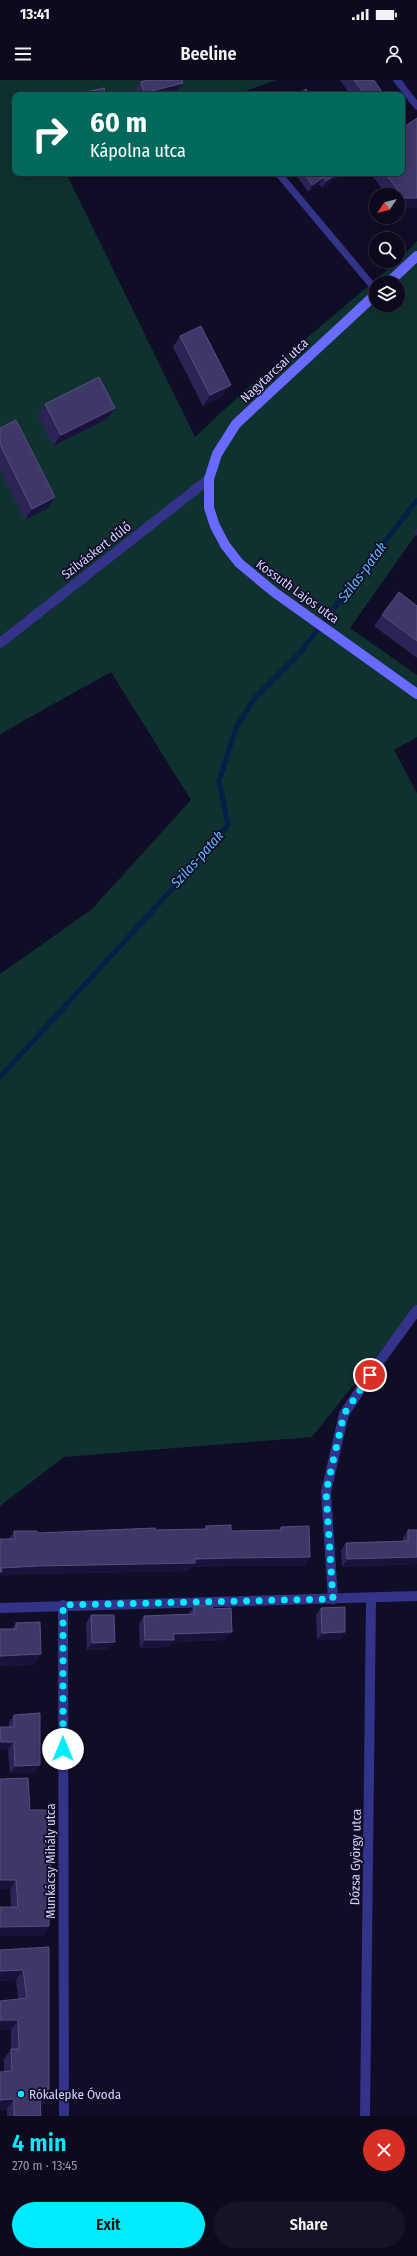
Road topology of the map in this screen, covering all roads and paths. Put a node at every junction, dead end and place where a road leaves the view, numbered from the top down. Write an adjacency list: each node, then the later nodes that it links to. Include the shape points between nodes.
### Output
1 (398, 80): 2 (lane)
2 (417, 106)
3 (281, 176): 6 (lane)
4 (417, 256): 5 (main road)
5 (396, 276)
6 (369, 282)
7 (369, 300): 8 (main road, Nagytarcsai utca, via 236,424 217,454)
8 (209, 479): 9 (street, Szilváskert dűlő); 10 (main road, Kossuth Lajos utca, via 209,508 215,526 239,563 274,592)
9 (0, 643)
10 (417, 694)
11 (417, 1310): 13 (street, via 344,1414 326,1492)
12 (417, 1596): 14 (street)
13 (333, 1599): 14 (street); 15 (street)
14 (371, 1599): 18 (street, Dózsa György utca)
15 (63, 1605): 16 (street); 17 (street, Munkácsy Mihály utca)
16 (0, 1608)
17 (64, 2116)
18 (365, 2116)

